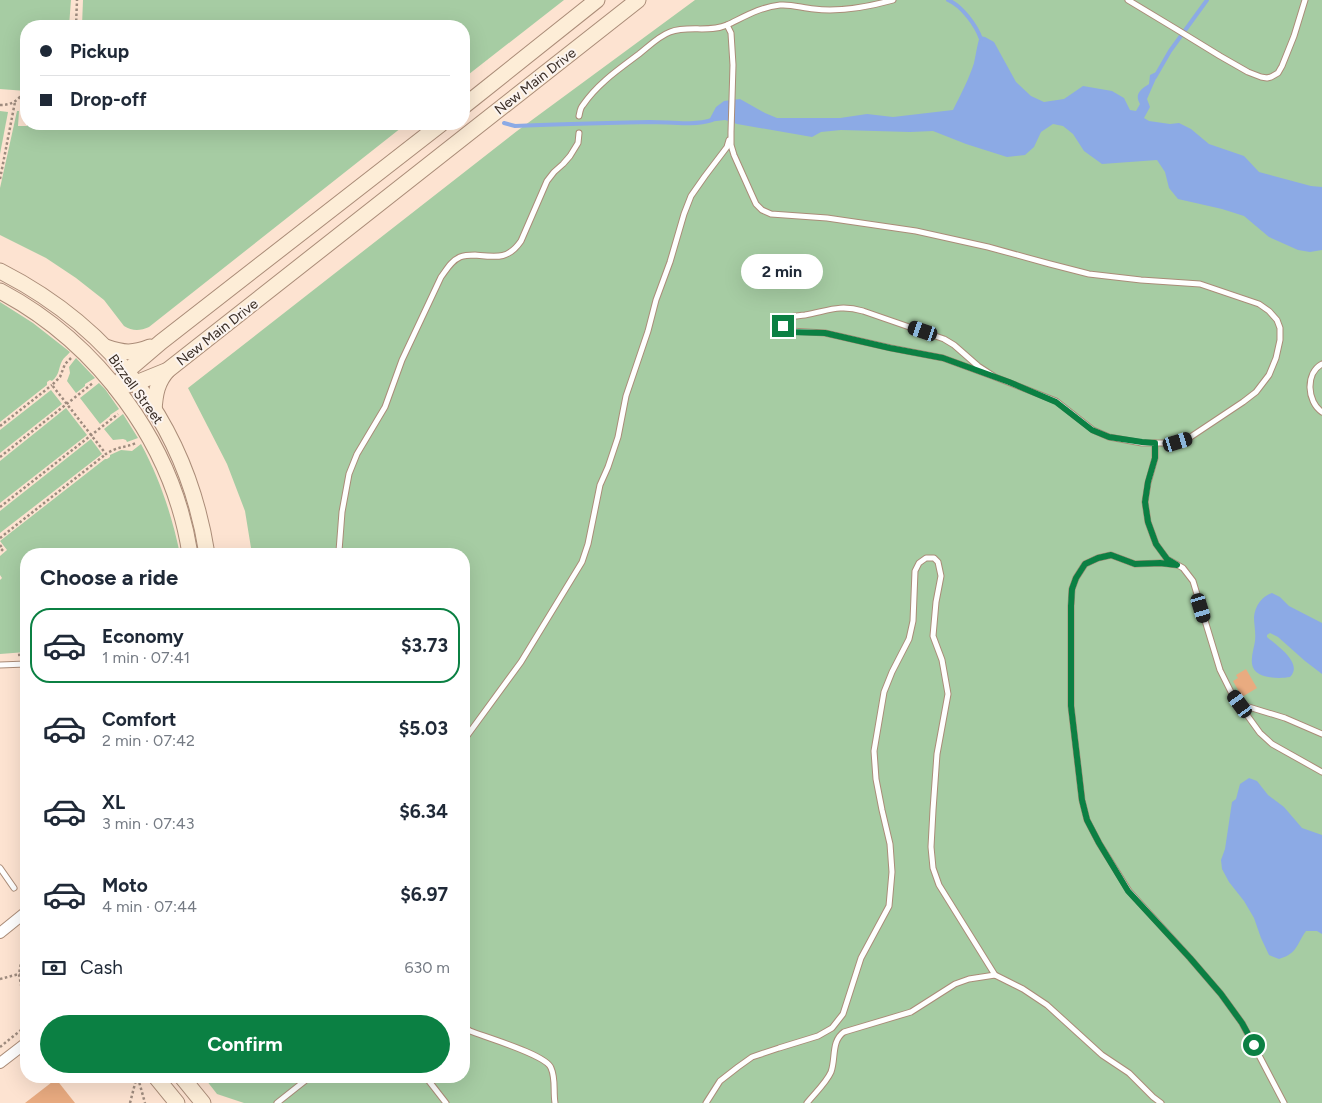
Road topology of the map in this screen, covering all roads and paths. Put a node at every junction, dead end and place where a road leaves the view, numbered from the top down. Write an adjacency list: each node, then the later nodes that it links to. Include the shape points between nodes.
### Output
1 (77, 0): 7 (path)
2 (598, 0): 10 (street, New Main Drive)
3 (893, 0): 8 (lane, via 859,7 814,10 778,5 750,13)
4 (1128, 0): 5 (lane, via 1248,72 1271,77 1282,66)
5 (1305, 0)
6 (632, 2): 19 (street, New Main Drive)
7 (76, 20)
8 (727, 25): 13 (lane, via 669,32 604,82 582,106); 15 (lane, via 731,33 733,65)
9 (20, 97): 11 (path)
10 (470, 101)
11 (15, 102): 12 (path); 18 (path)
12 (0, 105)
13 (579, 116)
14 (433, 130): 17 (street, New Main Drive)
15 (730, 132): 38 (lane, via 734,156 756,204 771,214 827,218 916,231 988,246 1089,274 1200,284 1258,304 1269,311 1277,320 1280,340 1269,375 1256,392 1189,438); 53 (lane, via 727,148 691,196 684,214 626,396 618,437 600,485 582,562 521,662)
16 (579, 133): 47 (lane, via 578,143 570,156 547,181 515,250 504,256 462,256 449,265 442,277 402,360 385,407 349,474)
17 (373, 177): 19 (street); 22 (street, New Main Drive)
18 (0, 179)
19 (388, 196): 26 (street, New Main Drive)
20 (0, 272): 23 (street, Bizzell Street, via 56,304)
21 (0, 291): 31 (street, Bizzell Street, via 36,312 61,332)
22 (161, 342): 23 (street, via 138,352); 27 (street, New Main Drive)
23 (106, 347): 27 (street, Bizzell Street)
24 (68, 361): 30 (path)
25 (1322, 364): 34 (lane, via 1314,370 1310,380 1314,403)
26 (168, 370): 27 (street, New Main Drive); 33 (street, via 157,387)
27 (132, 377): 31 (street, New Main Drive); 33 (street, Bizzell Street)
28 (995, 377): 28 (lane, via 943,358 825,333 790,332 783,326 784,321 791,316 851,308 944,339); 38 (lane, via 1056,402 1092,430 1109,437)
29 (92, 384): 32 (path)
30 (52, 385): 32 (path); 36 (path)
31 (116, 388): 45 (street, Bizzell Street, via 160,457 181,515)
32 (67, 404): 37 (path); 41 (path)
33 (154, 411): 46 (street, Bizzell Street, via 174,446 190,485)
34 (1322, 412)
35 (116, 416): 37 (path)
36 (0, 426)
37 (91, 435): 40 (path); 42 (path)
38 (1155, 443): 49 (lane, via 1155,458 1145,502 1148,522 1156,544 1167,559)
39 (134, 444): 40 (path)
40 (106, 454): 43 (path)
41 (0, 457)
42 (0, 507)
43 (0, 538)
44 (0, 546): 48 (path, via 3,549)
45 (189, 548)
46 (207, 548)
47 (339, 548)
48 (0, 552)
49 (1177, 565): 52 (lane, via 1193,581 1220,670); 87 (lane, via 1135,564 1111,555 1085,564 1076,578 1071,606 1071,698 1082,800 1087,820 1128,891 1221,994 1242,1023)
50 (20, 664): 51 (lane)
51 (0, 665)
52 (1240, 704): 54 (lane); 55 (lane, via 1272,744)
53 (470, 732)
54 (1322, 734)
55 (1322, 772)
56 (0, 868): 57 (lane)
57 (14, 888)
58 (20, 917): 59 (street)
59 (0, 933)
60 (20, 968): 61 (path)
61 (19, 974): 63 (path); 64 (path)
62 (995, 975): 84 (lane, via 939,885 933,868 931,847 937,754 948,694 942,660 933,636 941,576 938,562 934,558 926,558 915,570 914,621 884,692 874,751 876,779 890,844 889,906 861,958 843,1014 832,1028 818,1036 752,1057 720,1081); 85 (lane, via 955,984 911,1012 838,1036 831,1072); 86 (lane, via 1047,1006)
63 (0, 979)
64 (20, 979)
65 (20, 1031): 67 (path)
66 (470, 1031): 83 (lane, via 544,1060 551,1066)
67 (0, 1047)
68 (20, 1048): 69 (street)
69 (0, 1063)
70 (135, 1083): 78 (path)
71 (139, 1083): 79 (path)
72 (161, 1083): 77 (street)
73 (180, 1083): 77 (street)
74 (187, 1083): 80 (street)
75 (303, 1083): 81 (lane)
76 (431, 1083): 82 (lane)
77 (173, 1098)
78 (130, 1103)
79 (145, 1103)
80 (203, 1103)
81 (277, 1103)
82 (446, 1103)
83 (555, 1103)
84 (706, 1103)
85 (807, 1103)
86 (1162, 1103)
87 (1284, 1103)

